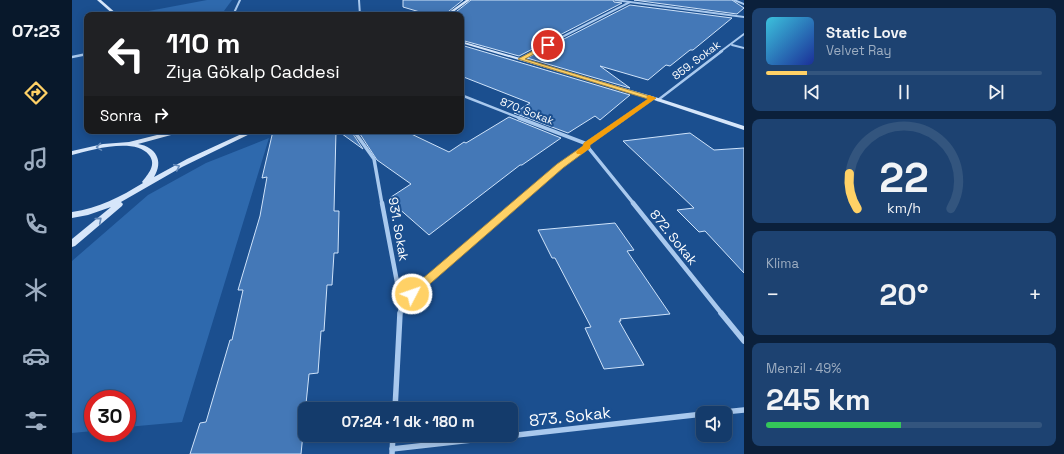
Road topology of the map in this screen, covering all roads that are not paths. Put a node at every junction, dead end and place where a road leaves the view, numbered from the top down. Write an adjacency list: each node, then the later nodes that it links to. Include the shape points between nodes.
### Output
1 (99, 0): 9 (main road)
2 (240, 0): 10 (street)
3 (359, 0): 11 (street)
4 (468, 0): 12 (main road)
5 (616, 0): 7 (street)
6 (734, 0): 8 (street)
7 (631, 2): 13 (street); 20 (street)
8 (744, 4)
9 (113, 12)
10 (234, 12)
11 (360, 12)
12 (451, 12)
13 (744, 17)
14 (744, 34): 16 (street, 859. Sokak)
15 (464, 43): 20 (main road)
16 (732, 45): 17 (street); 22 (street, 859. Sokak)
17 (744, 48)
18 (84, 55): 19 (street)
19 (72, 57)
20 (520, 59): 22 (main road)
21 (464, 96): 28 (street, 870. Sokak)
22 (655, 99): 23 (main road); 28 (street, 859. Sokak)
23 (744, 128)
24 (169, 134): 27 (main road)
25 (247, 134): 30 (main road, one-way to 25)
26 (356, 134): 34 (street, 931. Sokak, via 374,159)
27 (128, 145): 29 (main road, one-way to 29, via 109,145); 30 (main road, via 142,148 152,154 156,163 153,174)
28 (587, 145): 34 (street, 859. Sokak); 35 (street, 872. Sokak)
29 (72, 153)
30 (143, 186): 31 (main road)
31 (127, 197): 32 (main road, via 104,207); 33 (main road, one-way to 31)
32 (72, 215)
33 (72, 244)
34 (401, 303): 36 (street, 931. Sokak)
35 (744, 341)
36 (395, 402)
37 (744, 410): 38 (street)
38 (732, 411)
39 (696, 415): 41 (street, 873. Sokak)
40 (393, 442): 41 (street)
41 (392, 452)

